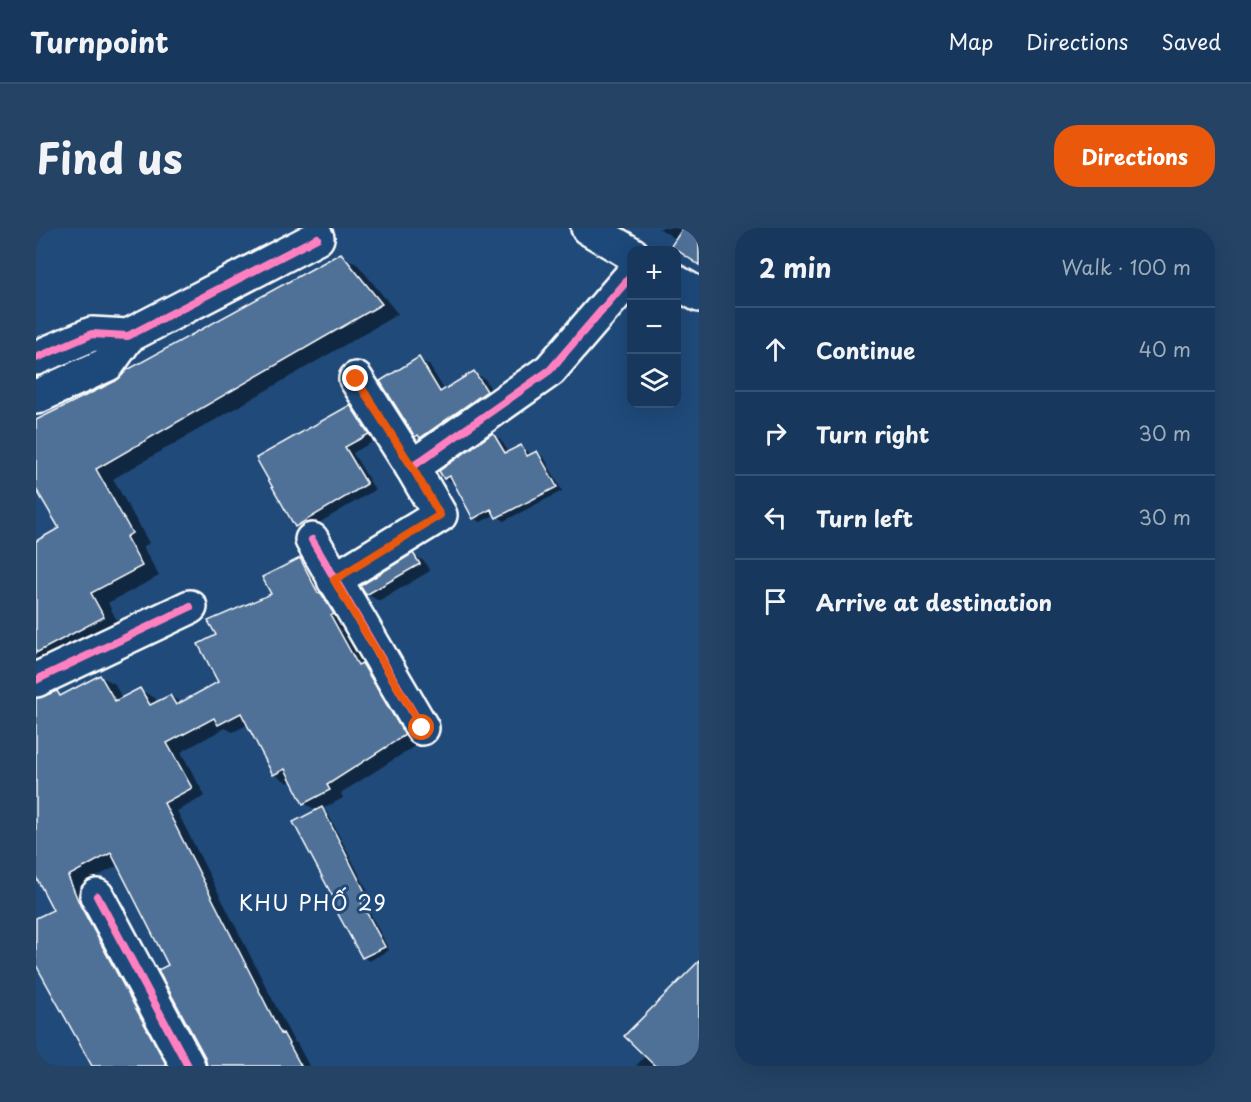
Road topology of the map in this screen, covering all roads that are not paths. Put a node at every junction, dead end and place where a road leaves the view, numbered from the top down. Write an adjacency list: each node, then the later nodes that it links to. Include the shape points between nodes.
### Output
1 (588, 228): 3 (street)
2 (317, 238): 7 (street)
3 (627, 251)
4 (627, 281): 11 (street, via 550,370)
5 (681, 285): 6 (street)
6 (699, 295)
7 (128, 336): 8 (street, via 92,334); 10 (street, via 108,364)
8 (36, 358)
9 (356, 379): 11 (street)
10 (36, 397)
11 (412, 467): 13 (street, via 440,515)
12 (312, 540): 13 (street)
13 (334, 580): 16 (street)
14 (190, 607): 15 (street)
15 (36, 680)
16 (422, 728)
17 (98, 896): 18 (street)
18 (188, 1066)

